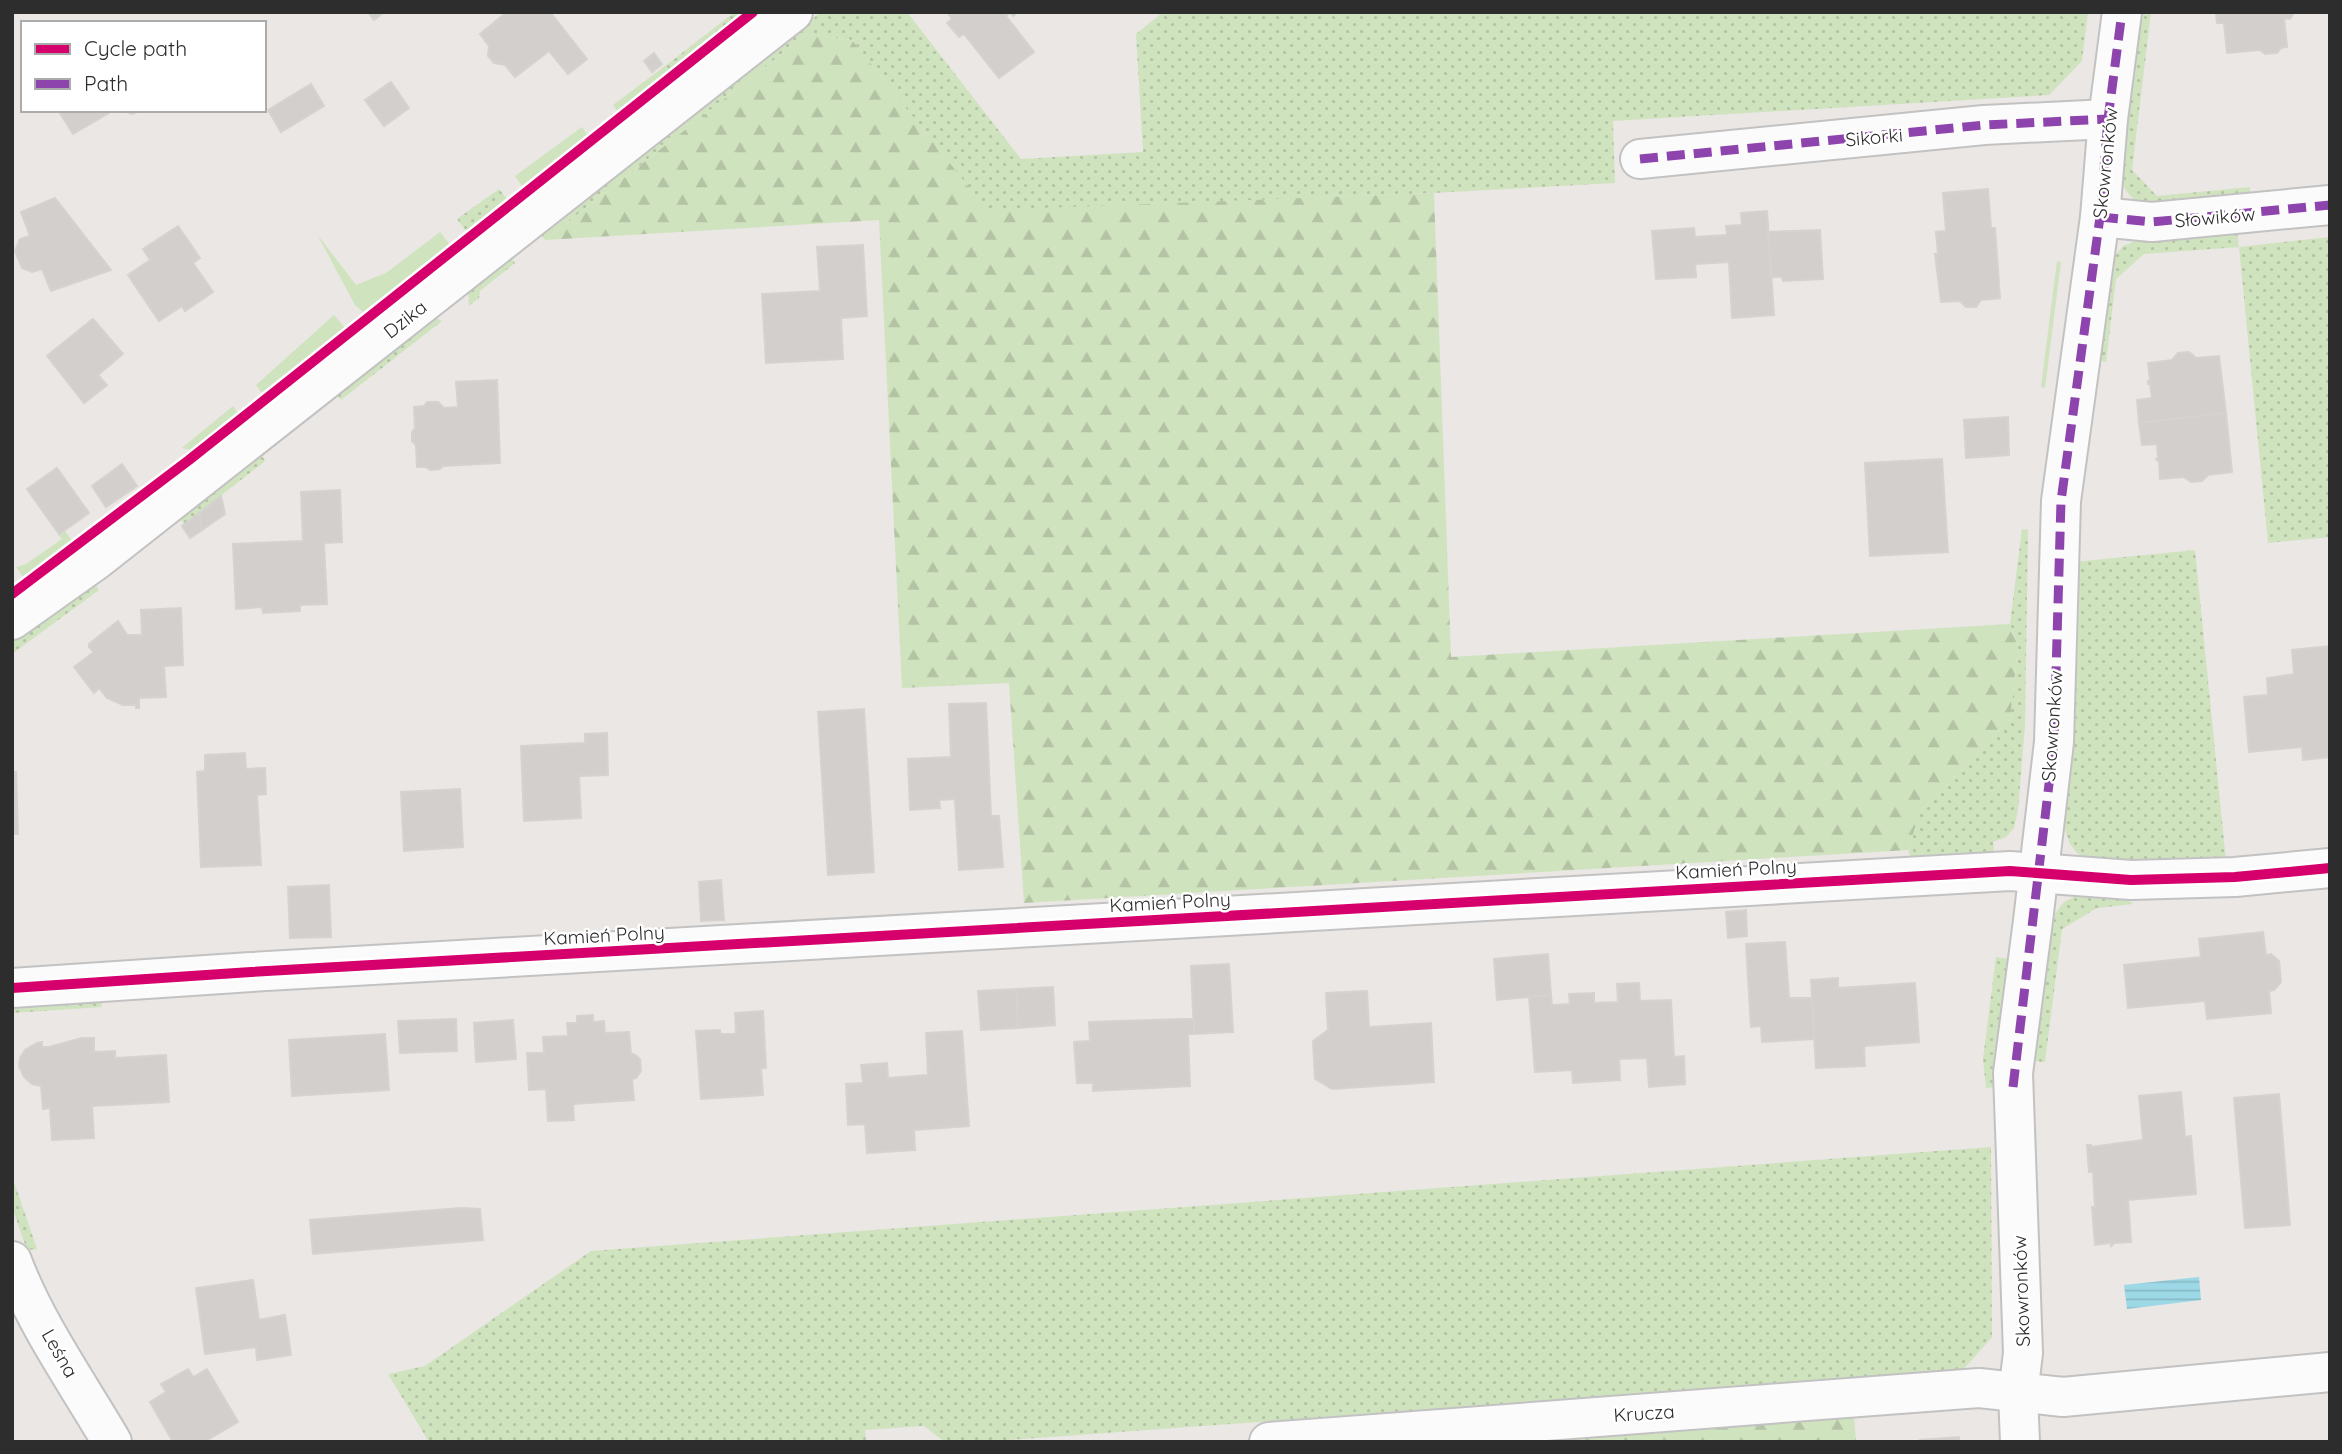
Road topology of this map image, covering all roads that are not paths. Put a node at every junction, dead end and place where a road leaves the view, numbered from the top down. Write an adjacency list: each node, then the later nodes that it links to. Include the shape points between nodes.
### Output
1 (793, 12): 7 (street, Dzika, via 181,494)
2 (2122, 12): 3 (street, Skowronków)
3 (2108, 119): 4 (street, Sikorki, via 1984,125); 6 (street, Skowronków)
4 (1640, 159)
5 (2330, 205): 6 (street, Słowików, via 2152,222)
6 (2100, 217): 9 (street, Skowronków, via 2061,500 2054,742)
7 (12, 620)
8 (2330, 868): 9 (street, Kamień Polny, via 2132,880)
9 (2038, 872): 10 (street, Kamień Polny); 13 (street, Skowronków, via 2012,1087 2023,1353)
10 (12, 988)
11 (12, 1261): 14 (street, Leśna)
12 (2330, 1372): 13 (street, Krucza, via 2063,1397)
13 (2018, 1394): 15 (street, Krucza, via 1979,1388); 16 (street, Skowronków)
14 (112, 1442)
15 (1269, 1442)
16 (2020, 1442)

